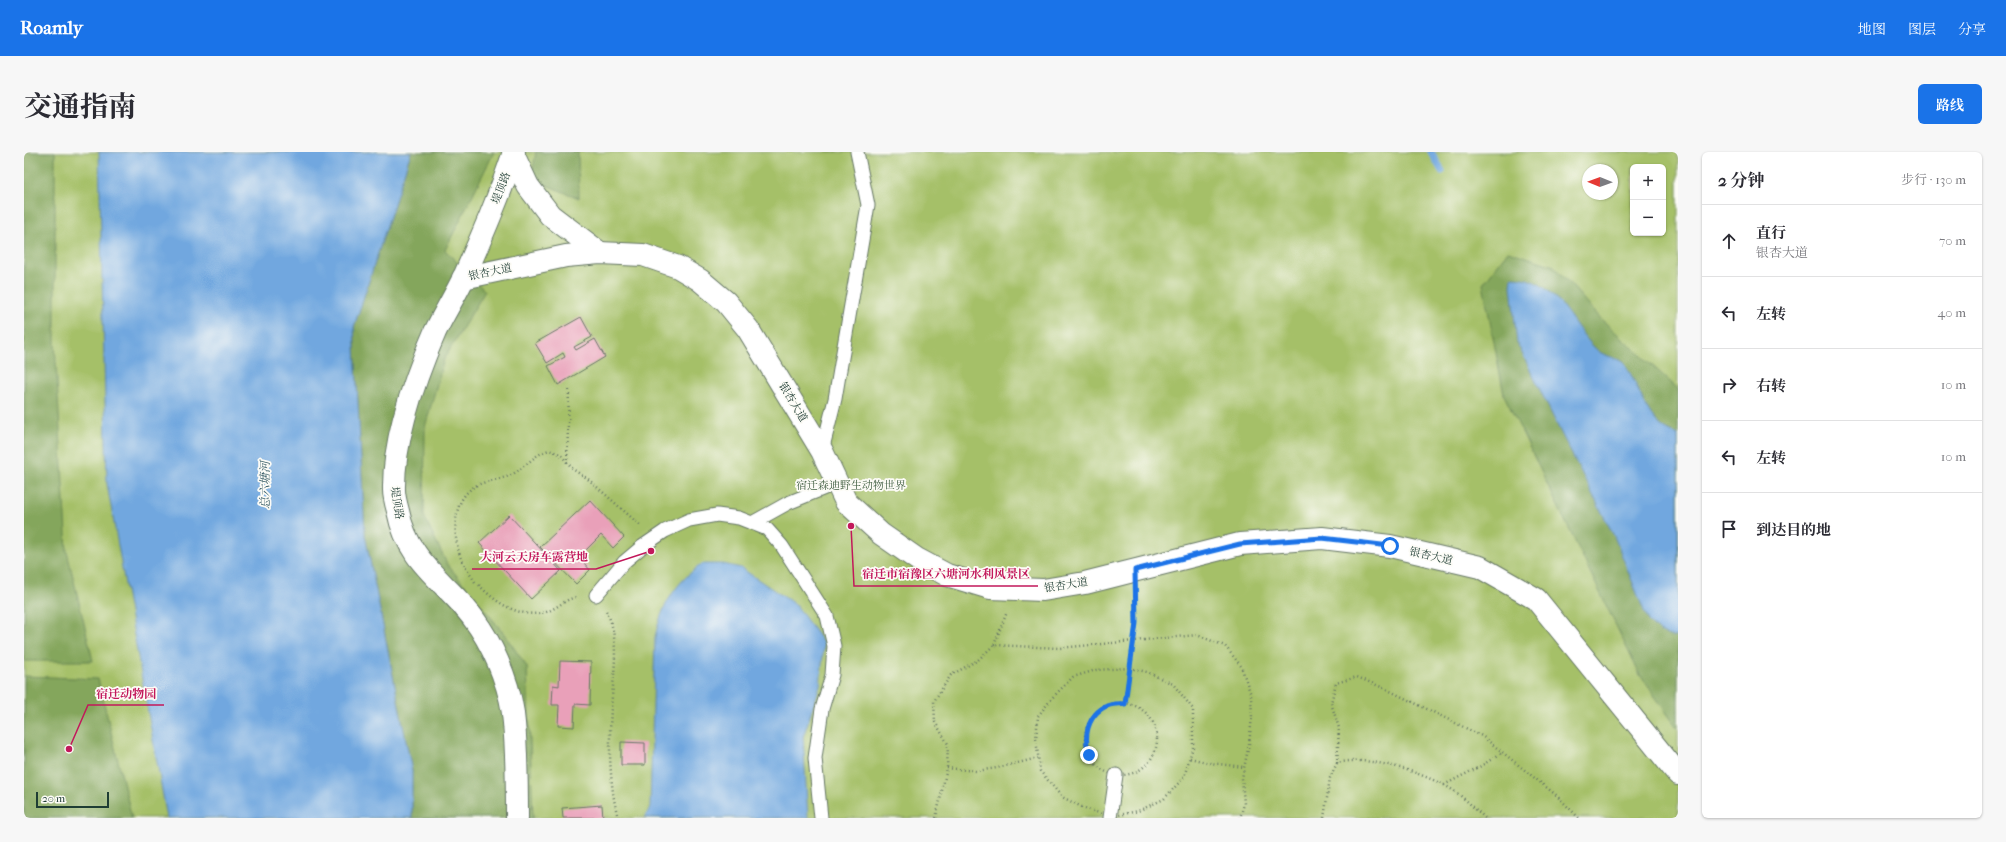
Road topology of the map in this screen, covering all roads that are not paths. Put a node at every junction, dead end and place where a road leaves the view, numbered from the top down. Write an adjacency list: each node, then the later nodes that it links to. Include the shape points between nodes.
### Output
1 (857, 152): 5 (lane, via 868,205 835,399)
2 (513, 153): 3 (street, via 528,186 550,216); 4 (street, 堤顶路, via 504,183)
3 (600, 253): 4 (street, 银杏大道, via 566,256); 5 (street, 银杏大道, via 643,255 678,267 700,280 726,302 748,329)
4 (463, 278): 12 (street, 堤顶路, via 436,332 409,400 395,464 394,491 400,522 408,543 419,560 480,628 503,674 514,722)
5 (822, 451): 6 (street, 银杏大道)
6 (837, 483): 7 (lane, via 788,503); 9 (street, 银杏大道, via 846,502 881,534 917,560 947,575 990,588 1043,590 1085,583 1240,544 1322,538 1390,546 1480,567 1536,599)
7 (752, 523): 8 (lane, via 717,515 689,520 665,530 624,562); 13 (lane, via 767,529 809,586 826,616 834,646 832,675 822,710 815,758)
8 (596, 595)
9 (1678, 774)
10 (1116, 775): 11 (lane)
11 (1110, 817)
12 (517, 818)
13 (821, 818)

